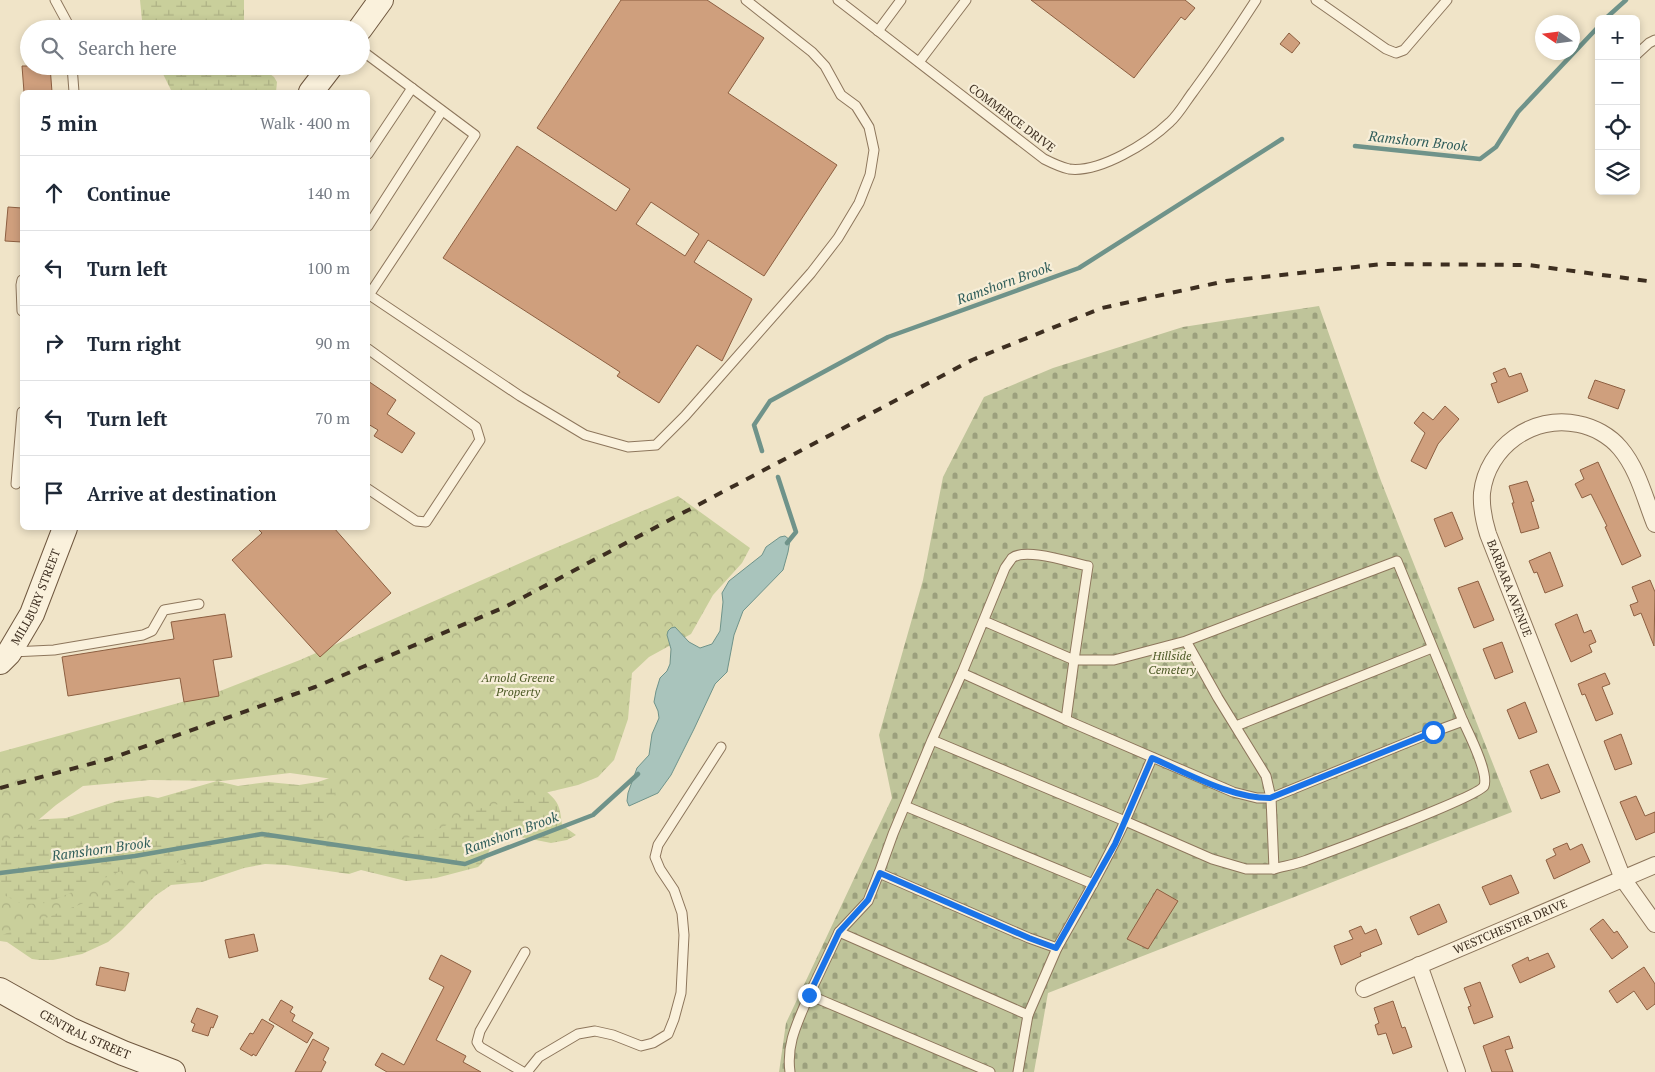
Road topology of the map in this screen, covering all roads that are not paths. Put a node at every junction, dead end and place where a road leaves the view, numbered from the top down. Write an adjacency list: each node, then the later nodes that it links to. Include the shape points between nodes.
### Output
1 (55, 0): 10 (lane)
2 (381, 0): 11 (street)
3 (746, 0): 26 (lane, via 812,52 825,66 841,95 856,106 869,127 874,150 870,175 859,203 811,274 656,445 628,447 585,435)
4 (838, 0): 12 (lane, COMMERCE DRIVE)
5 (902, 0): 12 (lane)
6 (966, 0): 16 (lane)
7 (1256, 0): 16 (lane, COMMERCE DRIVE, via 1172,121 1136,148 1094,166 1076,169 1044,159)
8 (1316, 0): 9 (lane, via 1396,53 1404,50)
9 (1448, 0)
10 (66, 20)
11 (367, 20)
12 (878, 31): 16 (lane, COMMERCE DRIVE)
13 (1655, 40): 14 (lane)
14 (1640, 51)
15 (370, 57): 19 (lane)
16 (919, 62)
17 (73, 75): 20 (lane)
18 (324, 75): 21 (street)
19 (412, 88): 22 (lane); 23 (lane)
20 (74, 90)
21 (313, 90)
22 (442, 111): 24 (lane); 25 (lane, via 475,135)
23 (370, 151)
24 (370, 223)
25 (370, 292)
26 (370, 296)
27 (370, 350): 30 (lane, via 476,427 480,440 426,522 416,522)
28 (20, 436): 29 (lane)
29 (16, 484)
30 (370, 490)
31 (1655, 524): 52 (street, BARBARA AVENUE, via 1628,458 1609,438 1584,425 1571,422 1543,424 1518,435 1497,454 1485,480 1482,507 1486,528)
32 (64, 530): 37 (street, MILLBURY STREET, via 32,614)
33 (199, 604): 37 (lane, via 164,610 152,631 143,635)
34 (984, 621): 38 (lane); 38 (lane, via 1005,568 1013,557 1024,554 1049,557 1088,566); 39 (lane)
35 (1186, 640): 36 (lane, via 1397,561); 38 (lane, via 1114,660); 42 (lane)
36 (1432, 648): 41 (lane); 42 (lane)
37 (5, 658)
38 (1074, 660): 40 (lane)
39 (962, 673): 40 (lane); 43 (lane)
40 (1066, 720): 45 (lane)
41 (1464, 721): 46 (lane); 50 (lane, via 1484,770 1485,784 1481,790 1446,807 1305,861)
42 (1236, 726): 46 (lane, via 1266,776)
43 (932, 740): 47 (lane); 48 (lane)
44 (721, 747): 64 (lane, via 658,845 655,857 674,890 682,913 684,935 681,993 668,1034 641,1046 596,1031 578,1034 539,1057)
45 (1152, 758): 46 (lane, via 1233,792); 48 (lane)
46 (1270, 798): 50 (lane)
47 (905, 806): 51 (lane); 53 (lane)
48 (1125, 821): 50 (lane, via 1212,859 1246,870); 53 (lane)
49 (1655, 865): 52 (street, WESTCHESTER DRIVE)
50 (1274, 869)
51 (880, 873): 55 (lane, via 868,900); 56 (lane)
52 (1623, 879): 54 (street, BARBARA AVENUE); 58 (street, WESTCHESTER DRIVE)
53 (1093, 884): 56 (lane)
54 (1655, 924)
55 (839, 932): 61 (lane); 62 (lane)
56 (1056, 948): 62 (lane)
57 (525, 952): 64 (lane, via 480,1030 477,1042 480,1047)
58 (1419, 965): 59 (street, WESTCHESTER DRIVE); 68 (street)
59 (1364, 989)
60 (0, 990): 63 (street, CENTRAL STREET, via 71,1030)
61 (809, 995): 65 (lane, via 789,1046); 66 (lane)
62 (1028, 1015): 67 (lane)
63 (173, 1072)
64 (525, 1072)
65 (790, 1072)
66 (990, 1072)
67 (1018, 1072)
68 (1457, 1072)

